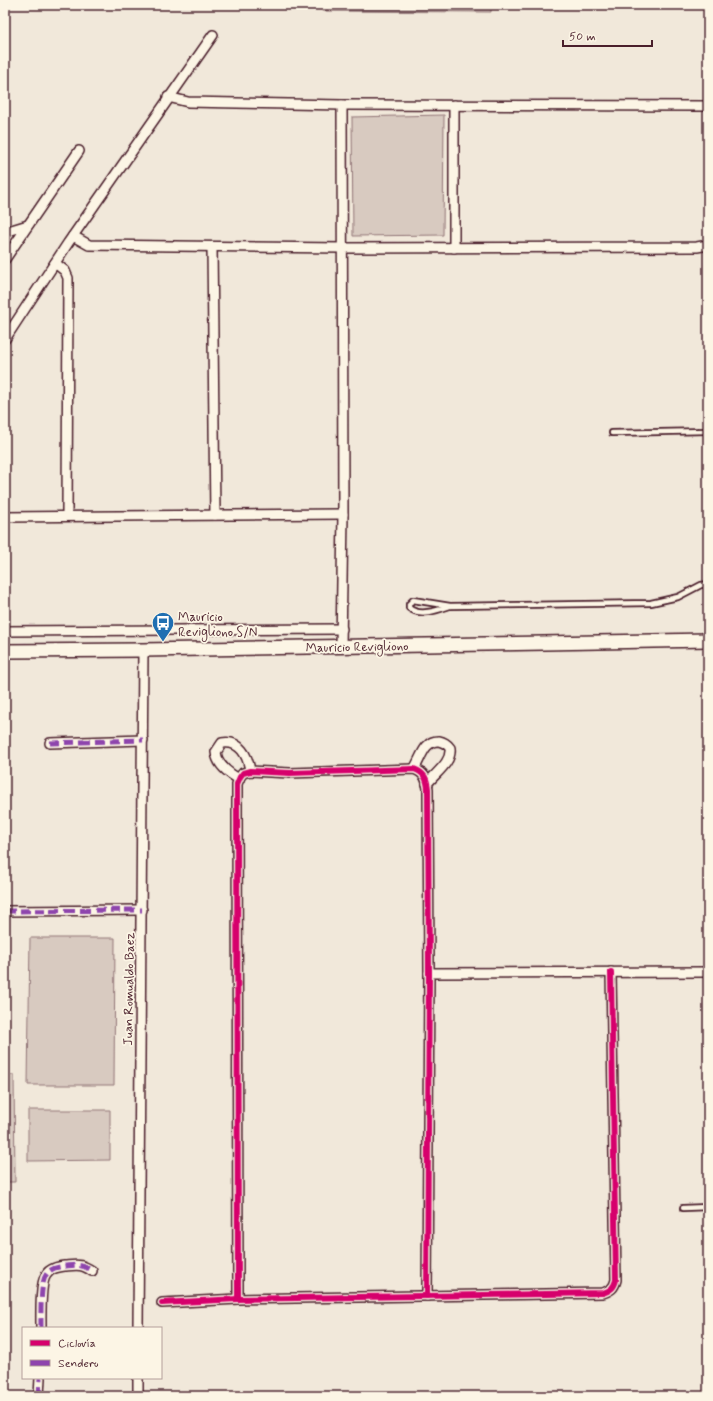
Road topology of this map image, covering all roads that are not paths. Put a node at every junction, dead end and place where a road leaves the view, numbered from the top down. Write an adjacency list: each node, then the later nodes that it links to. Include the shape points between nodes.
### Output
1 (213, 34): 2 (street)
2 (168, 97): 4 (street, via 188,102); 9 (street)
3 (454, 104): 4 (street); 5 (street); 13 (street)
4 (342, 105): 12 (street)
5 (708, 106)
6 (79, 151): 7 (street)
7 (28, 225): 8 (street); 14 (street)
8 (5, 232)
9 (73, 236): 11 (street, via 90,245); 15 (street)
10 (708, 245): 13 (street)
11 (212, 248): 12 (street); 21 (street)
12 (342, 248): 13 (street); 19 (street)
13 (454, 248)
14 (5, 258)
15 (55, 263): 16 (street); 20 (street, via 65,271 68,278)
16 (5, 339)
17 (708, 431): 18 (lane)
18 (612, 433)
19 (343, 514): 21 (street); 25 (street)
20 (67, 515): 21 (street); 22 (street)
21 (215, 515)
22 (5, 517)
23 (708, 584): 24 (lane, via 678,597 651,603)
24 (450, 606): 24 (lane, via 413,600 409,604 409,608 414,612 436,611)
25 (342, 629): 26 (street); 28 (street)
26 (5, 631)
27 (708, 640): 28 (main road, Mauricio Revigliono)
28 (342, 647): 29 (main road, Mauricio Revigliono)
29 (143, 650): 30 (main road, Mauricio Revigliono); 31 (street, Juan Romualdo Baez)
30 (5, 651)
31 (143, 740): 32 (street); 37 (street, Juan Romualdo Baez)
32 (50, 743)
33 (414, 769): 34 (street, via 290,773); 36 (street, via 424,774); 36 (street, via 429,743 441,741 447,744 450,748 449,758)
34 (250, 771): 35 (street, via 243,773); 35 (street, via 249,761 240,748 222,743 216,757 230,774)
35 (239, 779): 46 (street)
36 (427, 784): 40 (street)
37 (142, 910): 38 (street); 49 (street, Juan Romualdo Baez)
38 (5, 911)
39 (611, 972): 40 (street); 41 (street); 45 (street, via 616,1280 614,1286 610,1291 603,1293)
40 (429, 973): 45 (street)
41 (707, 973)
42 (683, 1208): 43 (lane)
43 (708, 1208)
44 (92, 1271): 48 (street, via 77,1265 56,1268 45,1275 42,1288)
45 (427, 1296): 46 (street)
46 (238, 1299): 47 (street)
47 (162, 1303)
48 (41, 1327)
49 (138, 1327)
50 (40, 1379): 52 (street)
51 (138, 1379): 53 (street)
52 (39, 1396)
53 (138, 1396)

